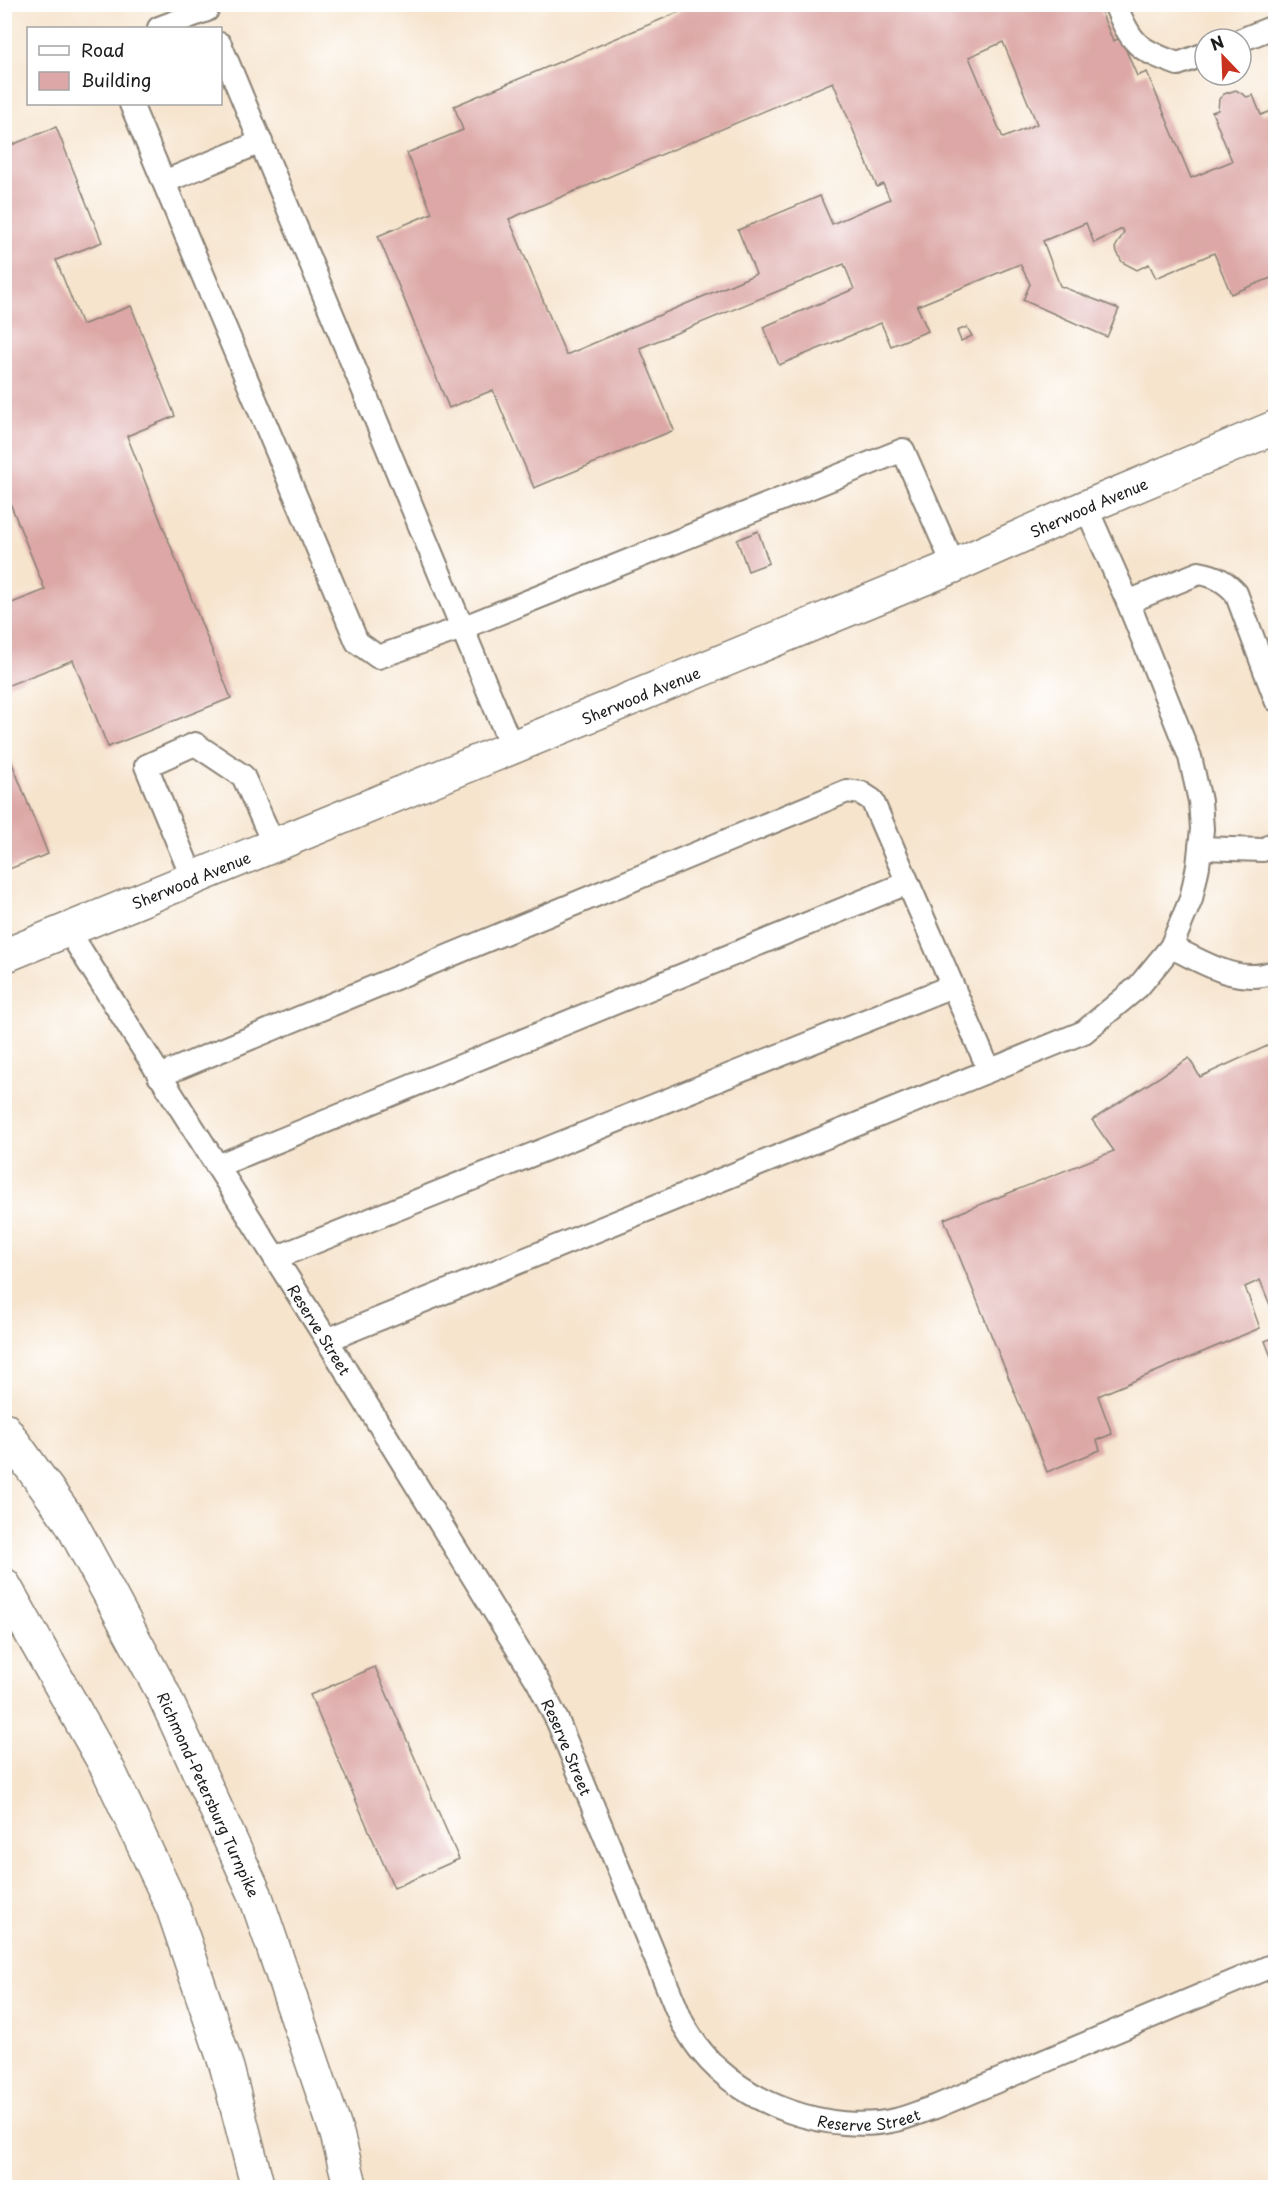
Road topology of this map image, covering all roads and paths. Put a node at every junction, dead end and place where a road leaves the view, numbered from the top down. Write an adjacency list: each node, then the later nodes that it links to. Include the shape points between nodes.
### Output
1 (1115, 4): 7 (lane, via 1134,42 1151,55 1178,64)
2 (211, 12): 4 (lane)
3 (1275, 26): 5 (lane)
4 (162, 27)
5 (1253, 35)
6 (222, 49): 9 (lane)
7 (1193, 58)
8 (131, 105): 10 (lane)
9 (261, 142): 10 (lane); 15 (lane)
10 (164, 182): 15 (lane, via 357,642 378,657)
11 (1275, 427): 12 (main road, Sherwood Avenue)
12 (1086, 507): 13 (main road, Sherwood Avenue); 14 (lane)
13 (954, 566): 15 (lane, via 903,450); 17 (main road, Sherwood Avenue)
14 (1128, 602): 16 (lane, via 1199,573 1225,581 1236,593); 19 (lane, via 1190,757 1200,801)
15 (462, 628): 17 (lane)
16 (1275, 700)
17 (512, 748): 18 (main road, Sherwood Avenue)
18 (274, 846): 21 (main road, Sherwood Avenue); 21 (lane, via 243,776 195,744 146,766)
19 (1200, 848): 20 (lane); 24 (lane, via 1191,899)
20 (1271, 851)
21 (193, 879): 23 (main road, Sherwood Avenue)
22 (907, 883): 27 (lane); 29 (lane, via 872,800 847,791); 30 (lane)
23 (68, 930): 25 (main road, Sherwood Avenue); 29 (lane, Reserve Street)
24 (1171, 947): 26 (lane, via 1234,976 1263,976); 28 (lane, via 1139,986 1084,1032)
25 (4, 956)
26 (1275, 971)
27 (952, 986): 28 (lane); 31 (lane)
28 (989, 1070): 32 (lane)
29 (159, 1076): 30 (lane, Reserve Street)
30 (217, 1166): 31 (lane, Reserve Street)
31 (275, 1258): 32 (lane, Reserve Street)
32 (327, 1340): 35 (lane, Reserve Street, via 538,1682 682,2022 702,2053 748,2093 800,2115 833,2122 896,2120)
33 (4, 1429): 37 (main road, Richmond-Petersburg Turnpike, via 70,1521 162,1691 255,1894 337,2134)
34 (4, 1585): 36 (main road, via 109,1772 173,1908 227,2068)
35 (1275, 1964)
36 (258, 2187)
37 (351, 2187)

